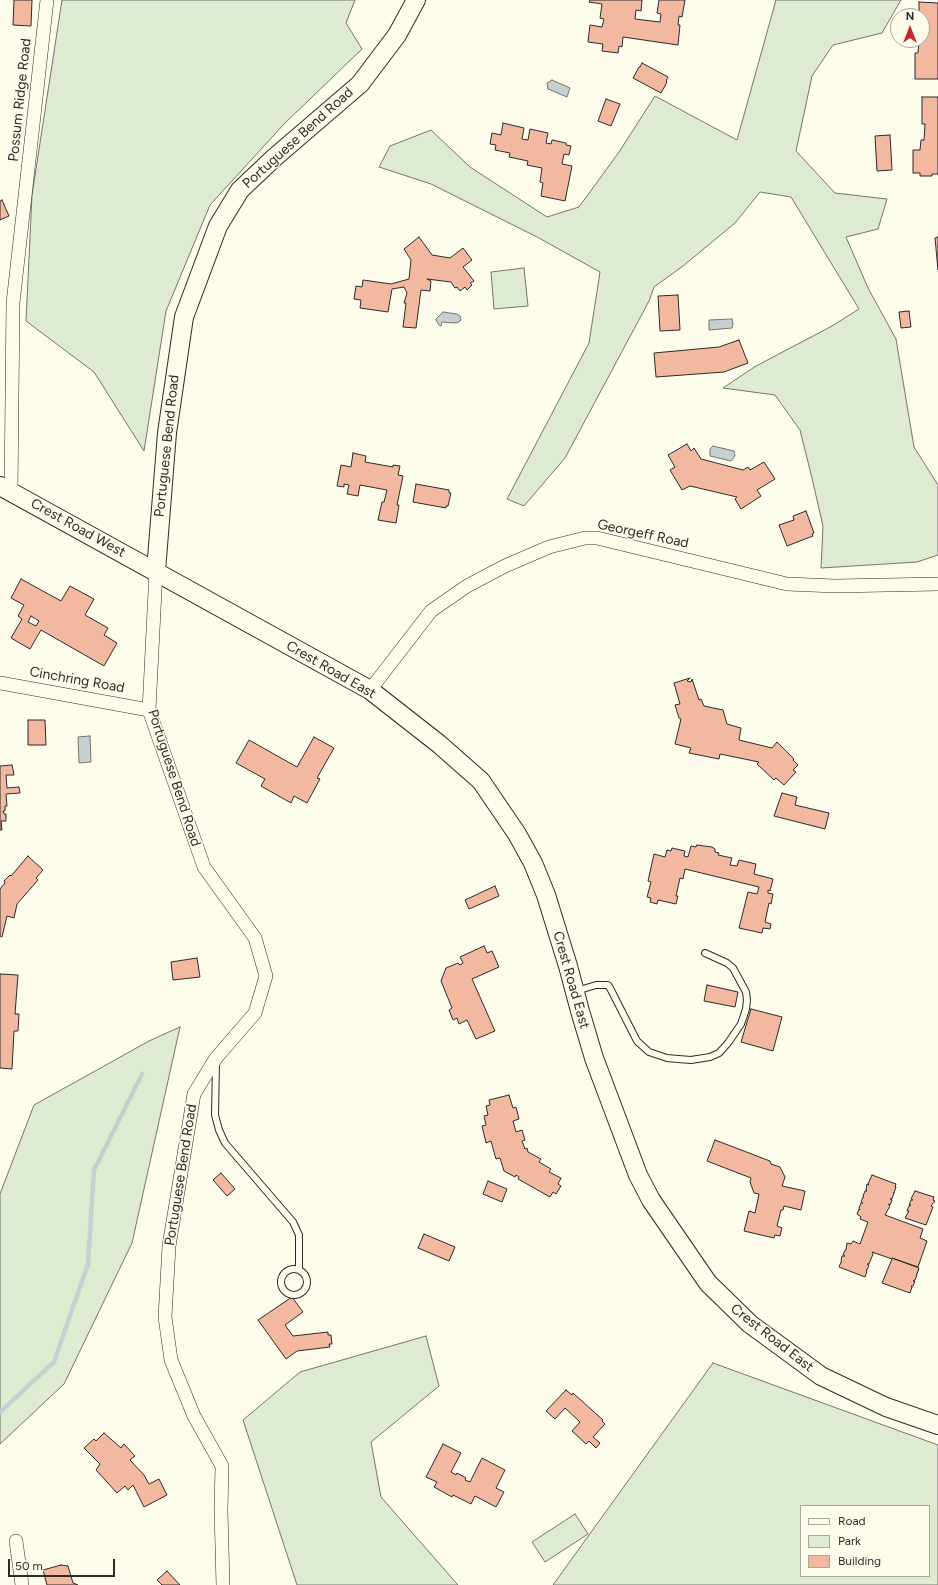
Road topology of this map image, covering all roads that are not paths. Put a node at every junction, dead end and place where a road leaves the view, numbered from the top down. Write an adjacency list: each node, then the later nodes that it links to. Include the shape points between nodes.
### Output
1 (47, 0): 3 (street, Possum Ridge Road, via 14,303)
2 (416, 0): 4 (street, Portuguese Bend Road, via 397,35 360,84 240,190 218,226 184,317 167,433)
3 (5, 488): 4 (street, Crest Road West)
4 (156, 571): 7 (street, Crest Road East); 8 (street, Portuguese Bend Road)
5 (938, 584): 7 (street, Georgeff Road, via 788,584 597,538 585,538 549,547 505,566 467,586 431,611)
6 (0, 683): 8 (street, Cinchring Road)
7 (370, 690): 10 (street, Crest Road East, via 439,744 481,782 517,834 546,895)
8 (149, 710): 11 (street, Portuguese Bend Road, via 204,868 255,938 266,976 255,1013)
9 (705, 953): 10 (lane, via 732,968 746,992 747,1000 741,1024 724,1048 710,1057 678,1059 649,1052 637,1041 608,985 596,985)
10 (575, 992): 13 (street, Crest Road East, via 594,1058 638,1175 651,1200 708,1283 750,1324 821,1376 886,1407)
11 (216, 1058): 12 (lane, via 215,1115 219,1130 225,1143 293,1222 299,1235); 16 (street, Portuguese Bend Road, via 194,1094 169,1246 165,1317 171,1360 194,1416 222,1466)
12 (299, 1270): 12 (lane, via 289,1270 281,1277 281,1287 289,1295 299,1295 306,1287 306,1277)
13 (938, 1425)
14 (16, 1541): 15 (street)
15 (22, 1585)
16 (223, 1585)

